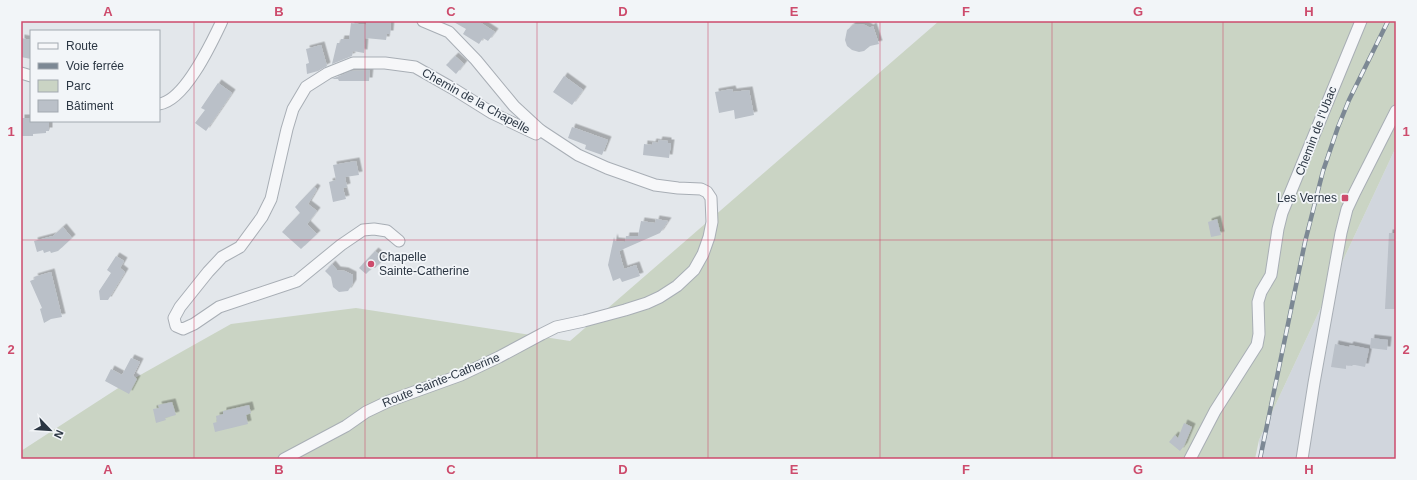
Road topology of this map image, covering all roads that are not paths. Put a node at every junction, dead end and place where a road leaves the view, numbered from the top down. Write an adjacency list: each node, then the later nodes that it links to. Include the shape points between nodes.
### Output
1 (222, 21): 5 (street, via 196,70 178,94)
2 (423, 21): 7 (street, Route Sainte-Catherine, via 449,32 514,106)
3 (1361, 21): 10 (street, Chemin de l'Ubac, via 1282,213 1271,275 1258,302 1257,345 1215,411)
4 (1396, 101): 6 (street)
5 (160, 104)
6 (1395, 114): 11 (street, via 1347,209)
7 (540, 130): 8 (street, Chemin de la Chapelle, via 536,134 492,113 415,67 385,63 353,63 328,73 306,87 294,109 271,199 262,217 240,247 222,257 192,291 174,318 176,326 183,329 219,307 297,281 363,230 387,231); 9 (street, Route Sainte-Catherine, via 578,155 613,170 655,184 707,192 711,198 712,222 703,254 694,270 677,286 647,303 556,327 461,375 366,412 346,426)
8 (399, 241)
9 (284, 459)
10 (1190, 459)
11 (1302, 459)

